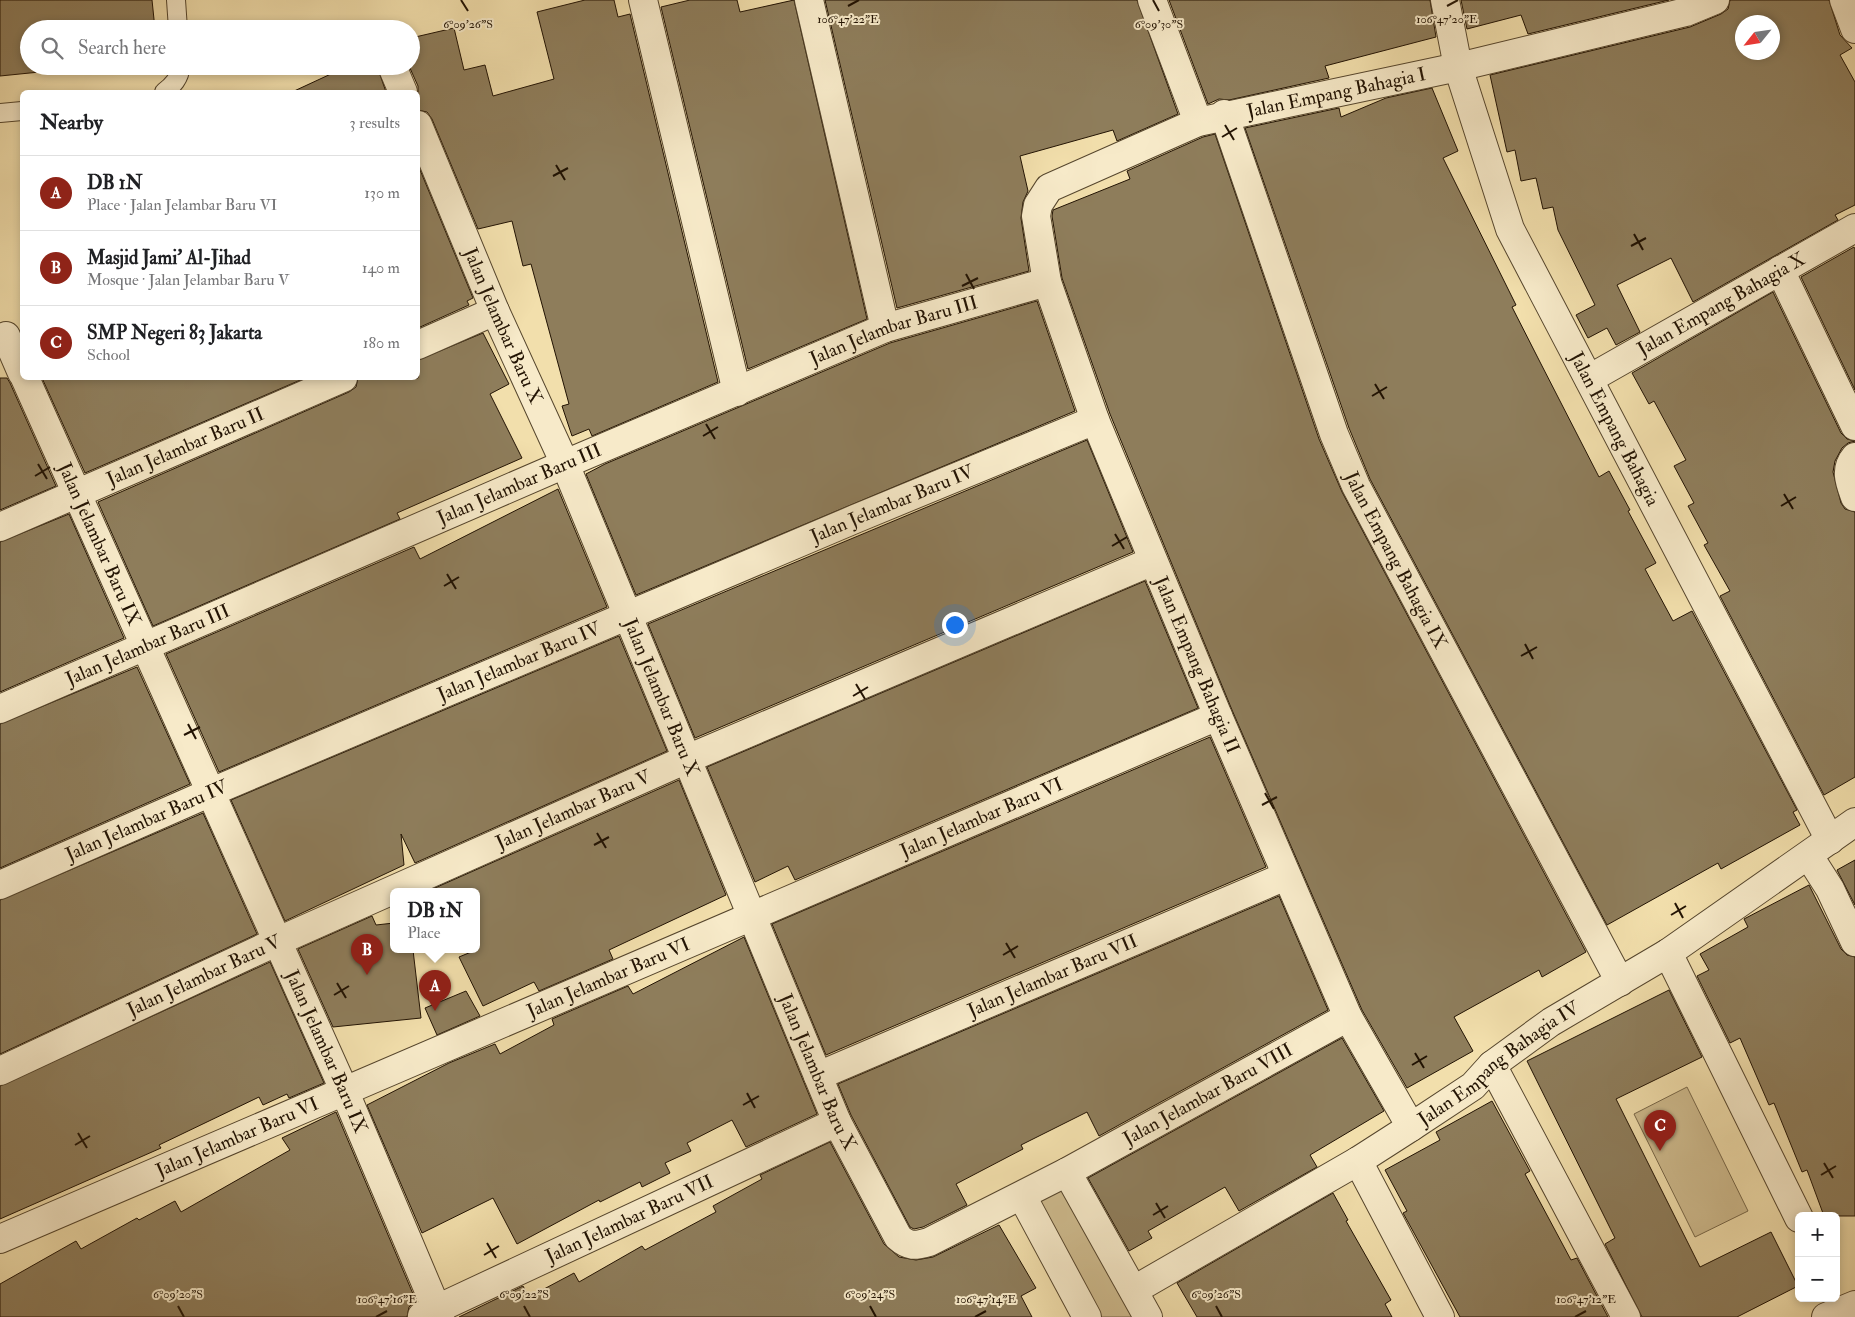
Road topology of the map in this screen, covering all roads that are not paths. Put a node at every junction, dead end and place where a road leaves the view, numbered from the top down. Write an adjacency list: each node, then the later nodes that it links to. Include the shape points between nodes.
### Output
1 (176, 0): 9 (lane)
2 (643, 0): 34 (street)
3 (809, 0): 27 (street)
4 (1152, 0): 19 (street)
5 (1444, 0): 11 (street, Jalan Empang Bahagia)
6 (1715, 0): 8 (street, Jalan Empang Bahagia I)
7 (1844, 0): 10 (street)
8 (1683, 6): 11 (street, Jalan Empang Bahagia I)
9 (177, 20)
10 (1855, 29)
11 (1458, 67): 18 (street, Jalan Empang Bahagia I); 31 (street, Jalan Empang Bahagia, via 1510,229)
12 (179, 75): 14 (lane)
13 (396, 75): 15 (street)
14 (166, 90)
15 (402, 90)
16 (20, 111): 17 (lane)
17 (0, 113)
18 (1224, 114): 19 (street, Jalan Empang Bahagia I); 59 (street, Jalan Empang Bahagia IX, via 1334,434 1356,486)
19 (1198, 122): 22 (street, Jalan Empang Bahagia I)
20 (420, 137): 21 (street, Jalan Jelambar Baru X)
21 (424, 160): 26 (street, Jalan Jelambar Baru X)
22 (1049, 188): 25 (street, Jalan Empang Bahagia II, via 1038,205 1036,216)
23 (1855, 228): 24 (street, Jalan Empang Bahagia X)
24 (1780, 270): 31 (street, Jalan Empang Bahagia X); 36 (street)
25 (1047, 282): 27 (street, Jalan Jelambar Baru III); 35 (street, Jalan Empang Bahagia II)
26 (494, 311): 29 (street); 38 (street, Jalan Jelambar Baru X)
27 (885, 328): 34 (street, Jalan Jelambar Baru III)
28 (9, 335): 30 (street)
29 (420, 344)
30 (20, 367)
31 (1589, 379): 50 (street, Jalan Empang Bahagia)
32 (26, 380): 39 (street, Jalan Jelambar Baru IX)
33 (338, 380): 39 (street, Jalan Jelambar Baru II)
34 (737, 392): 38 (street, Jalan Jelambar Baru III)
35 (1095, 420): 42 (street, Jalan Empang Bahagia II); 43 (street, Jalan Jelambar Baru IV)
36 (1855, 426)
37 (1855, 457): 40 (street, via 1850,463 1848,477)
38 (565, 464): 43 (street, Jalan Jelambar Baru X); 44 (street, Jalan Jelambar Baru III)
39 (78, 493): 41 (street, Jalan Jelambar Baru II); 44 (street, Jalan Jelambar Baru IX)
40 (1855, 497)
41 (0, 527)
42 (1153, 561): 46 (street, Jalan Empang Bahagia II); 47 (street, Jalan Jelambar Baru V)
43 (627, 616): 47 (street, Jalan Jelambar Baru X); 48 (street, Jalan Jelambar Baru IV)
44 (144, 647): 45 (street, Jalan Jelambar Baru III); 48 (street, Jalan Jelambar Baru IX)
45 (0, 709)
46 (1218, 716): 51 (street, Jalan Empang Bahagia II); 55 (street, Jalan Jelambar Baru VI)
47 (687, 759): 53 (street, Jalan Jelambar Baru V); 55 (street, Jalan Jelambar Baru X)
48 (209, 793): 52 (street, Jalan Jelambar Baru IV); 56 (street, Jalan Jelambar Baru IX)
49 (1855, 822): 50 (street, Jalan Empang Bahagia IV)
50 (1820, 848): 57 (street, Jalan Empang Bahagia, via 1830,889); 58 (street, Jalan Empang Bahagia IV)
51 (1286, 876): 60 (street, Jalan Empang Bahagia II); 63 (street, Jalan Jelambar Baru VII)
52 (0, 885)
53 (397, 888)
54 (390, 891): 56 (street, Jalan Jelambar Baru V)
55 (752, 918): 63 (street, Jalan Jelambar Baru X); 64 (street, Jalan Jelambar Baru VI)
56 (276, 942): 62 (street, Jalan Jelambar Baru V); 64 (street, Jalan Jelambar Baru IX)
57 (1855, 942)
58 (1668, 953): 59 (street, Jalan Empang Bahagia IV); 70 (street)
59 (1620, 982): 61 (street, Jalan Empang Bahagia IV, via 1551,1022)
60 (1348, 1017): 66 (street, Jalan Empang Bahagia II); 68 (street, Jalan Jelambar Baru VIII)
61 (1492, 1064): 66 (street, Jalan Empang Bahagia IV, via 1473,1086); 77 (street)
62 (0, 1071)
63 (818, 1076): 65 (street, Jalan Jelambar Baru X)
64 (344, 1090): 71 (street, Jalan Jelambar Baru VI); 73 (street, Jalan Jelambar Baru IX)
65 (837, 1122): 69 (street, Jalan Jelambar Baru X, via 898,1237 906,1244 914,1246 929,1242); 73 (street, Jalan Jelambar Baru VII)
66 (1411, 1127): 67 (street, Jalan Empang Bahagia IV)
67 (1358, 1161): 72 (street, Jalan Empang Bahagia IV); 76 (street)
68 (1067, 1172): 69 (street, Jalan Jelambar Baru VIII); 72 (street)
69 (1022, 1196): 74 (street)
70 (1796, 1212)
71 (0, 1239)
72 (1134, 1290): 75 (street)
73 (432, 1314)
74 (1087, 1317)
75 (1148, 1317)
76 (1440, 1317)
77 (1626, 1317)

